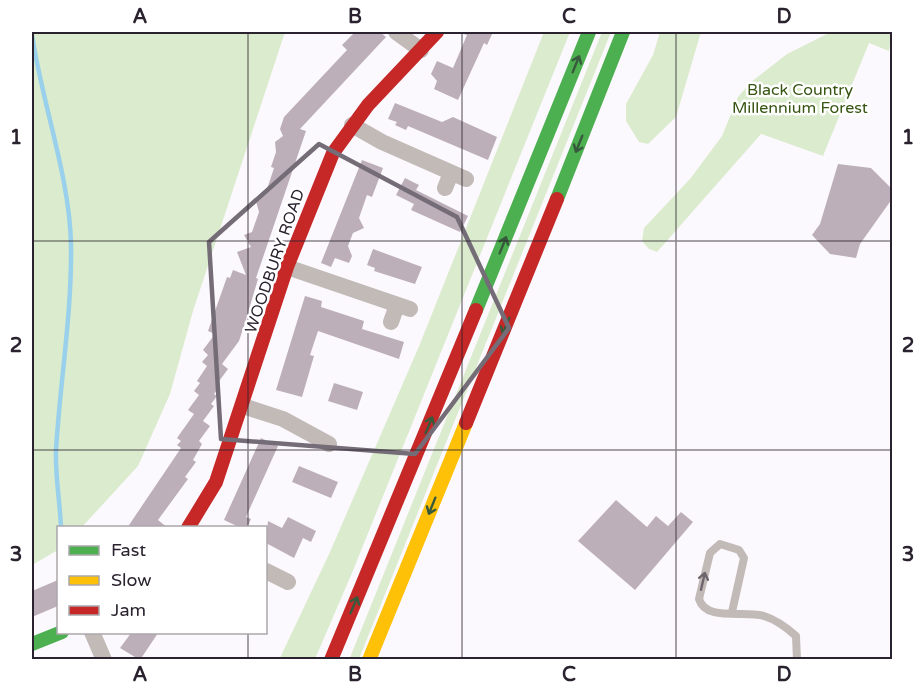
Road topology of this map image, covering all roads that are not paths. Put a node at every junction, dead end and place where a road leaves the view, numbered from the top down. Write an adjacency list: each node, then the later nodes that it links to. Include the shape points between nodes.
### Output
1 (396, 32): 5 (street)
2 (437, 32): 5 (main road, WOODBURY ROAD)
3 (589, 32): 20 (main road, one-way to 3)
4 (623, 32): 21 (main road, one-way to 21)
5 (421, 50): 6 (main road, WOODBURY ROAD)
6 (352, 125): 7 (street); 8 (main road, WOODBURY ROAD, via 333,153)
7 (454, 180)
8 (287, 267): 9 (street, via 403,307); 10 (main road, WOODBURY ROAD)
9 (391, 322)
10 (243, 406): 11 (street, via 283,419); 12 (main road, WOODBURY ROAD, via 216,482)
11 (329, 444)
12 (189, 526)
13 (267, 572): 14 (street)
14 (288, 582)
15 (732, 612): 15 (lane, one-way to 15, via 712,613 701,606 699,599 710,553 720,544 739,550 744,558); 22 (lane, via 763,616 784,624 796,636)
16 (59, 634): 18 (main road)
17 (92, 634): 19 (street)
18 (32, 644)
19 (104, 660)
20 (331, 660)
21 (369, 660)
22 (797, 660)

